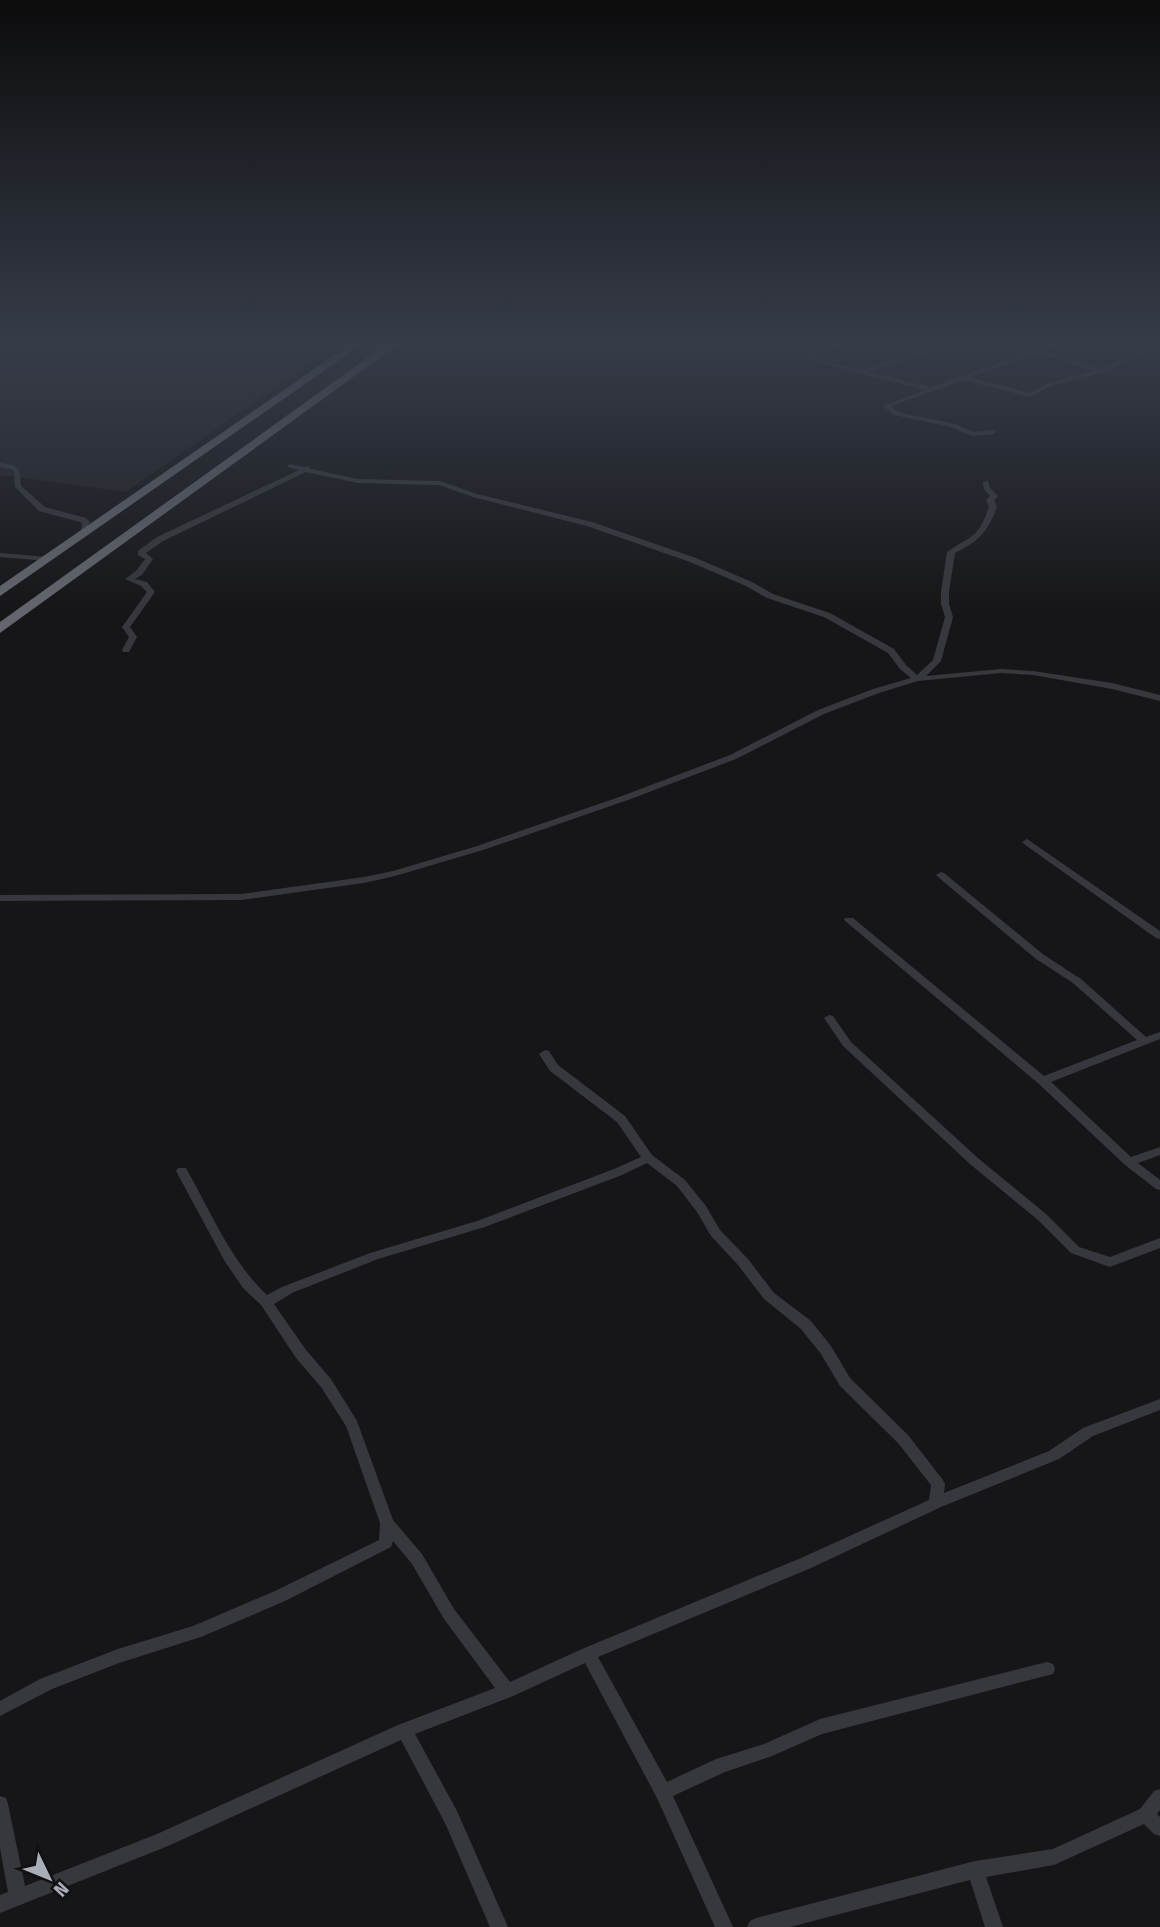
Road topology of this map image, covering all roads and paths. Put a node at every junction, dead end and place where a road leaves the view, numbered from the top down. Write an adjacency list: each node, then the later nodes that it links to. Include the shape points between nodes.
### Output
1 (229, 433): 7 (highway)
2 (271, 433): 11 (highway)
3 (0, 465): 7 (street, via 17,471 18,487 42,509 83,520 84,528)
4 (290, 466): 5 (street)
5 (308, 468): 12 (street, via 141,552 149,559 129,579 151,592 126,627 134,637); 13 (street, via 358,481 440,483 669,551 770,596 827,615 891,651)
6 (986, 482): 13 (street, via 994,496 990,500 993,507 979,539 951,552 945,592 949,617 937,661)
7 (91, 529): 9 (highway)
8 (0, 555): 9 (street)
9 (48, 559): 10 (highway)
10 (0, 592)
11 (0, 629)
12 (126, 650)
13 (917, 678): 14 (street, via 1032,673); 17 (street, via 821,712 733,757 625,798 395,873 241,897)
14 (1160, 698)
15 (1027, 842): 19 (street)
16 (941, 876): 22 (street, via 1040,957 1077,981)
17 (0, 898)
18 (849, 920): 24 (street)
19 (1160, 936)
20 (829, 1018): 30 (street, via 847,1044 1074,1250 1110,1262)
21 (1160, 1035): 22 (street)
22 (1143, 1040): 24 (street)
23 (545, 1054): 26 (street, via 554,1068 621,1119)
24 (1043, 1081): 27 (street)
25 (1160, 1151): 27 (street)
26 (648, 1158): 31 (street, via 481,1224 374,1256 287,1290); 33 (street, via 681,1183 715,1233 769,1296 806,1325 845,1382 903,1439 938,1484)
27 (1129, 1162): 29 (street)
28 (182, 1171): 31 (street, via 228,1257)
29 (1160, 1186)
30 (1160, 1243)
31 (266, 1303): 34 (street, via 352,1425)
32 (1160, 1404): 33 (street, via 1088,1432 1054,1455)
33 (936, 1503): 35 (street)
34 (387, 1523): 37 (street); 38 (street, via 386,1543 313,1581 196,1632 46,1684)
35 (588, 1654): 37 (street); 40 (street)
36 (1047, 1669): 40 (street, via 820,1727)
37 (508, 1691): 39 (street)
38 (0, 1709)
39 (404, 1730): 46 (street, via 162,1840); 48 (street, via 451,1816)
40 (663, 1792): 49 (street)
41 (1160, 1797): 43 (street)
42 (0, 1804): 46 (street)
43 (1146, 1815): 44 (street); 45 (street, via 1054,1857)
44 (1160, 1828)
45 (975, 1870): 50 (street); 51 (street)
46 (18, 1896): 47 (street)
47 (0, 1904)
48 (499, 1927)
49 (724, 1927)
50 (756, 1927)
51 (994, 1927)

